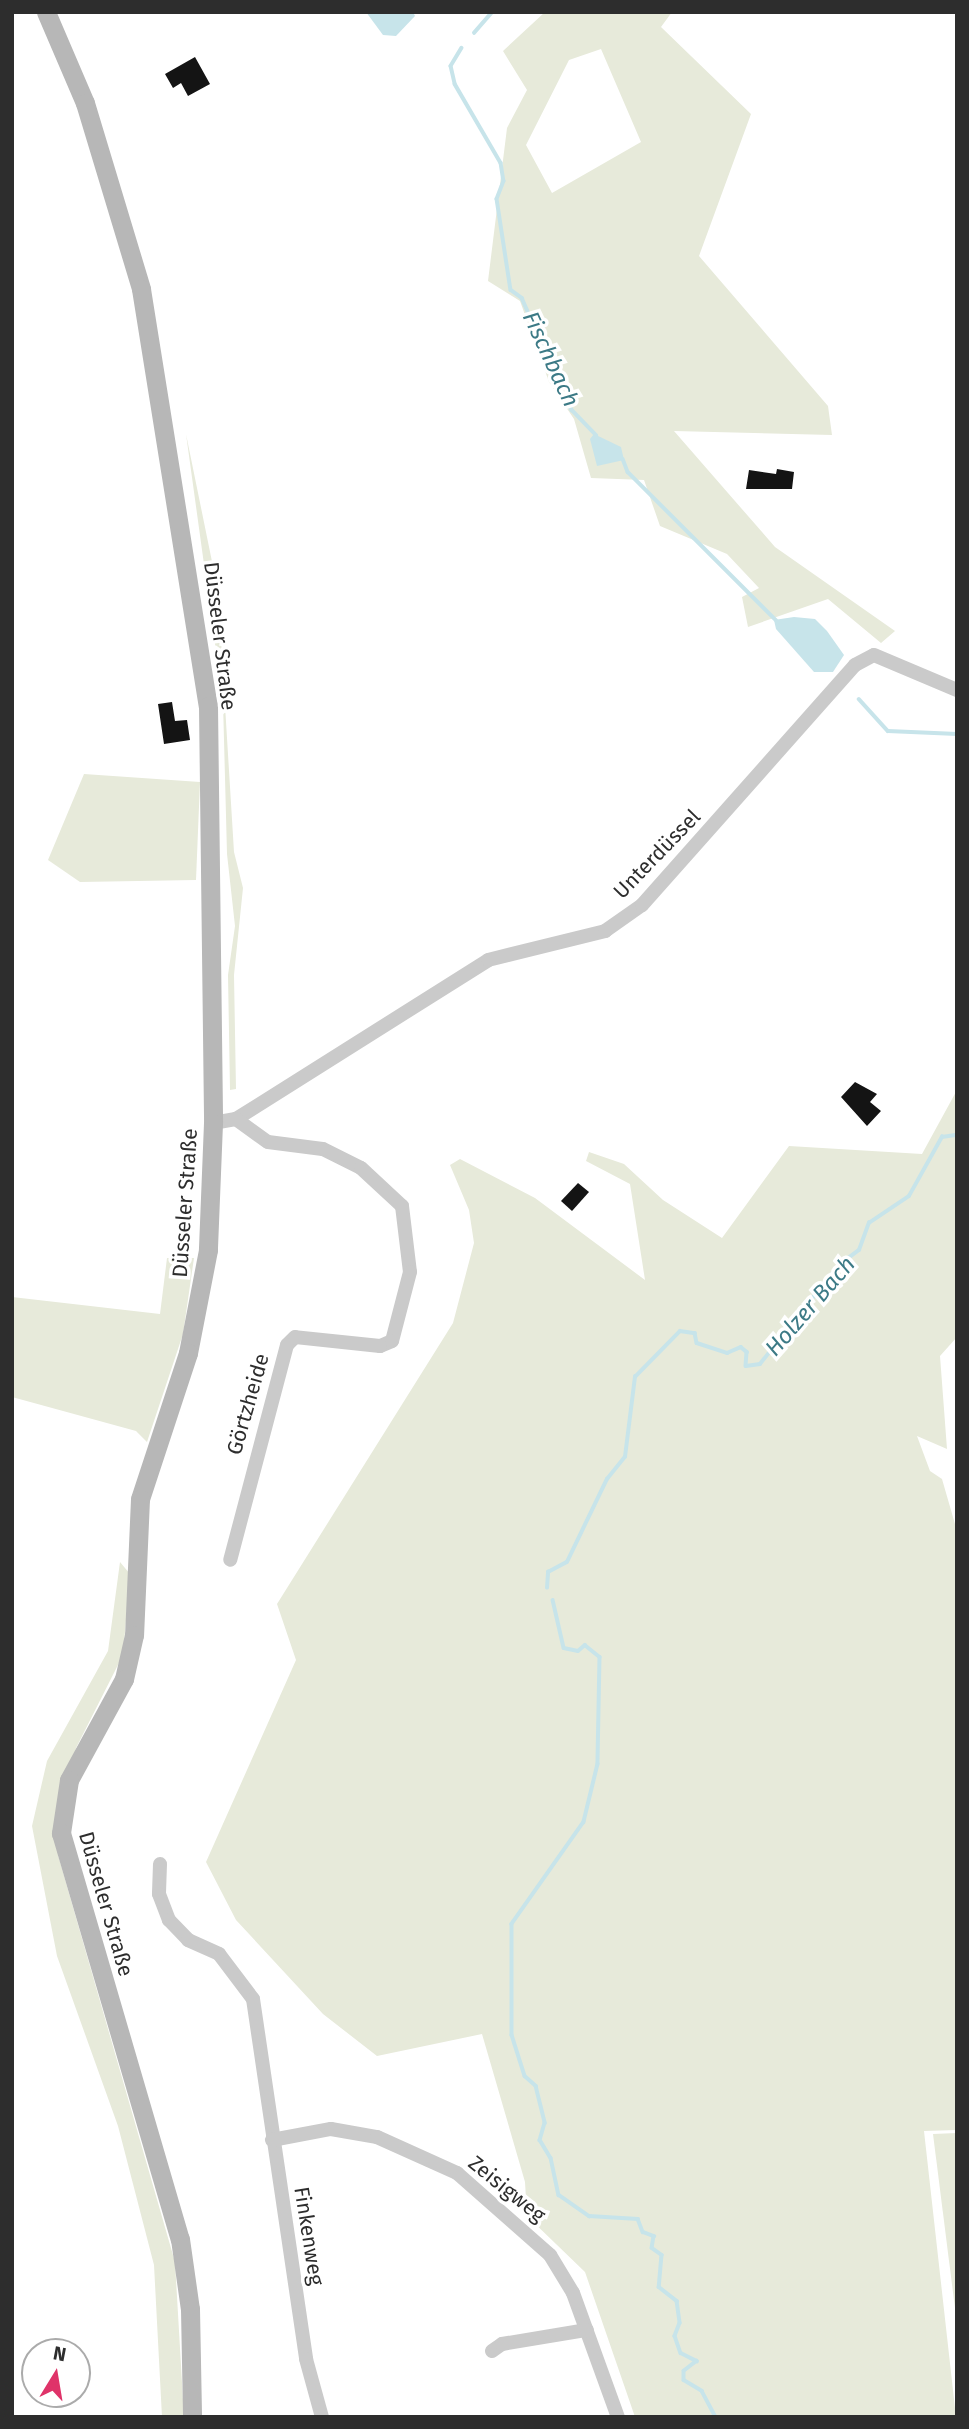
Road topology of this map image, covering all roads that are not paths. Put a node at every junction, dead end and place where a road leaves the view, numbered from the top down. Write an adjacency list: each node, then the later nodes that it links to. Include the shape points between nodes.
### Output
1 (46, 12): 4 (main road, Düsseler Straße, via 85,103 141,289 204,655)
2 (957, 690): 3 (street, Unterdüssel, via 874,655 855,665 642,905 605,932 488,960)
3 (236, 1119): 4 (street); 5 (street, Görtzheide, via 268,1142 323,1149 361,1168 402,1206 411,1272 392,1342 380,1346 295,1337 287,1345)
4 (213, 1123): 10 (main road, Düsseler Straße, via 208,1250 201,1296 140,1499 134,1635 120,1688 69,1780 61,1833 180,2239 190,2309)
5 (230, 1560)
6 (160, 1864): 7 (street, Finkenweg, via 159,1894 169,1920 188,1940 219,1954 253,1999)
7 (272, 2140): 8 (street, Zeisigweg, via 331,2129 377,2137 457,2173 550,2255); 11 (street, Finkenweg, via 306,2359)
8 (587, 2330): 9 (street, via 502,2344); 12 (street, Zeisigweg)
9 (492, 2351)
10 (192, 2417)
11 (322, 2417)
12 (618, 2417)

